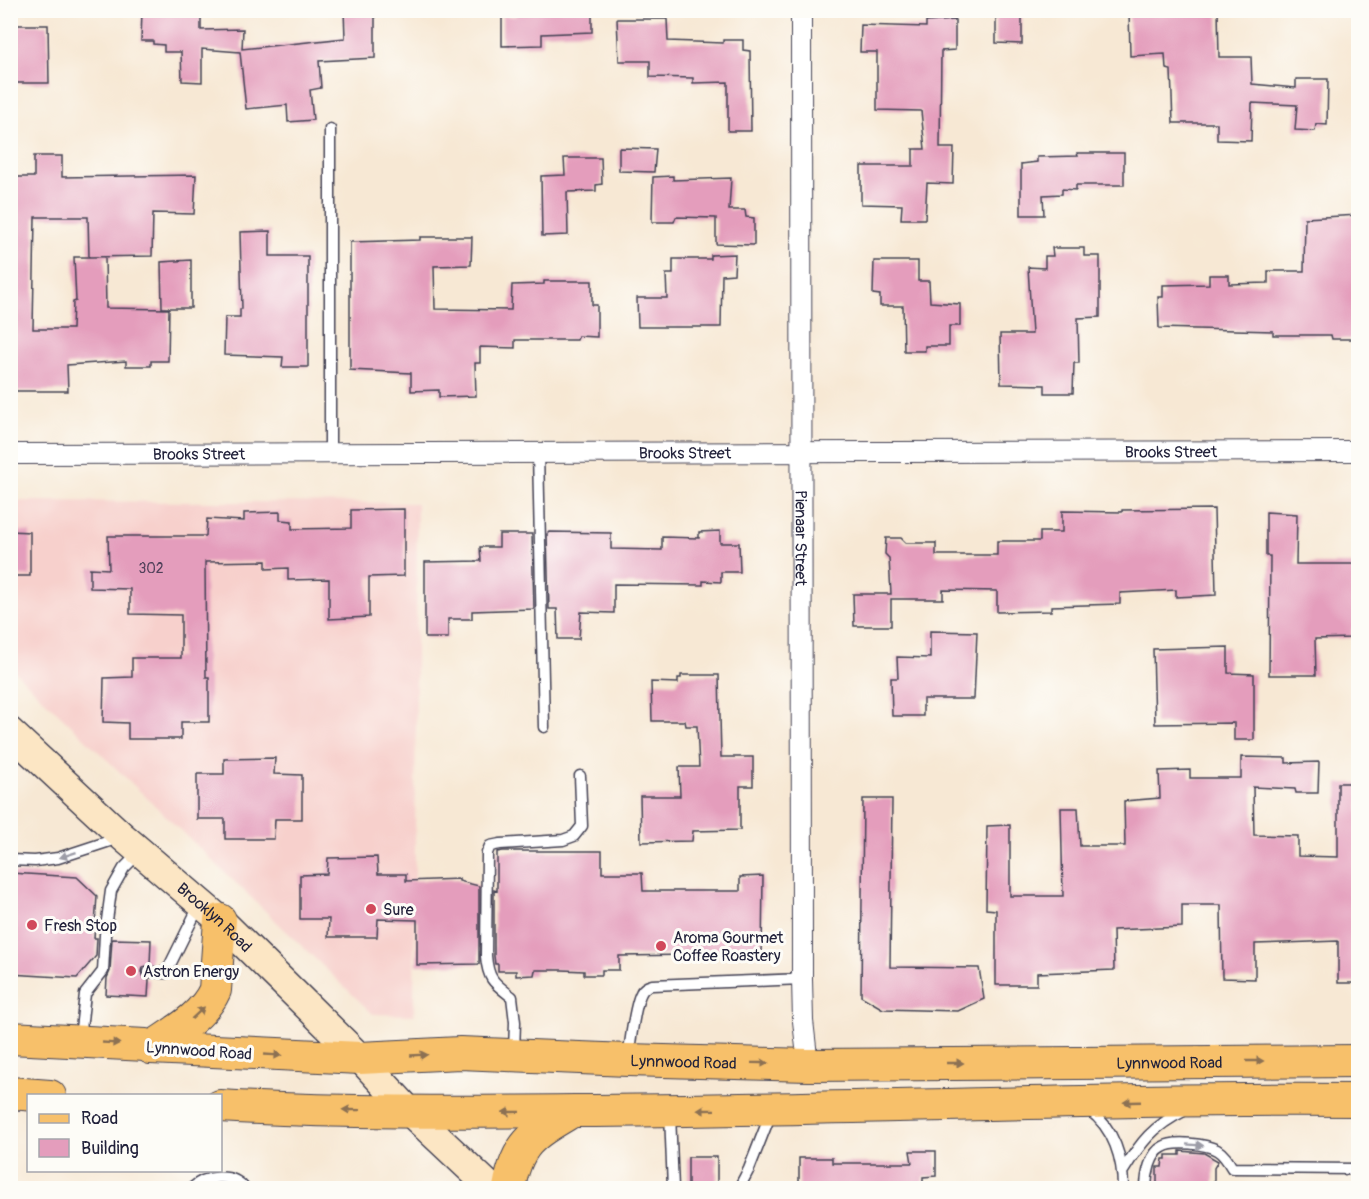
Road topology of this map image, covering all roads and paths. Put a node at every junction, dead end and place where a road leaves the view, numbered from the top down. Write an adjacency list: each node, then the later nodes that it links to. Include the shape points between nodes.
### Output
1 (801, 10): 5 (street, Pienaar Street)
2 (330, 129): 6 (lane)
3 (1359, 451): 5 (street, Brooks Street)
4 (538, 452): 5 (street, Brooks Street); 6 (street, Brooks Street); 8 (lane)
5 (801, 452): 15 (street, Pienaar Street)
6 (330, 453): 7 (street, Brooks Street)
7 (10, 454)
8 (544, 727)
9 (10, 732): 11 (main road, Brooklyn Road)
10 (580, 776): 19 (lane, via 582,826 574,836 500,844 490,846 488,853 487,972 512,997)
11 (132, 845): 12 (lane, one-way to 12, via 35,861); 13 (main road, Brooklyn Road); 17 (lane, via 111,891 105,970 85,994)
12 (10, 860)
13 (210, 912): 14 (lane, via 166,973); 18 (main road, one-way to 13, via 210,1001 214,990); 20 (main road, Brooklyn Road)
14 (149, 972)
15 (802, 980): 21 (lane, via 646,987 637,1004); 23 (street, Pienaar Street)
16 (10, 1038): 17 (main road, Lynnwood Road)
17 (80, 1042): 18 (main road, Lynnwood Road, one-way to 18)
18 (151, 1048): 20 (main road, Lynnwood Road, one-way to 20)
19 (514, 1055): 20 (main road, Lynnwood Road, one-way to 19, via 460,1053); 21 (main road, Lynnwood Road)
20 (360, 1058): 32 (main road, Brooklyn Road)
21 (628, 1060): 23 (main road, Lynnwood Road, one-way to 23)
22 (1359, 1061): 23 (main road, Lynnwood Road, one-way to 22)
23 (808, 1065): 29 (main road, via 812,1079 823,1088 868,1093)
24 (10, 1093): 25 (main road)
25 (30, 1094)
26 (1209, 1099): 27 (main road); 28 (main road, one-way to 28); 36 (lane, via 1156,1127)
27 (1359, 1100)
28 (1079, 1103): 29 (main road); 36 (lane, via 1108,1128)
29 (890, 1105): 31 (main road)
30 (222, 1106): 32 (main road, one-way to 30)
31 (772, 1110): 34 (main road, one-way to 34); 42 (lane)
32 (409, 1111): 33 (main road, one-way to 32); 39 (main road, Brooklyn Road)
33 (572, 1111): 34 (main road); 40 (main road, via 535,1133 515,1162)
34 (670, 1111): 41 (lane)
35 (1359, 1169): 44 (lane, one-way to 35, via 1149,1167 1159,1149 1169,1144 1205,1145 1219,1150 1232,1168)
36 (1123, 1171): 43 (lane)
37 (192, 1188): 38 (lane, via 214,1178 231,1179)
38 (244, 1188)
39 (491, 1188)
40 (509, 1188)
41 (673, 1188)
42 (739, 1188)
43 (1123, 1188)
44 (1146, 1188)

